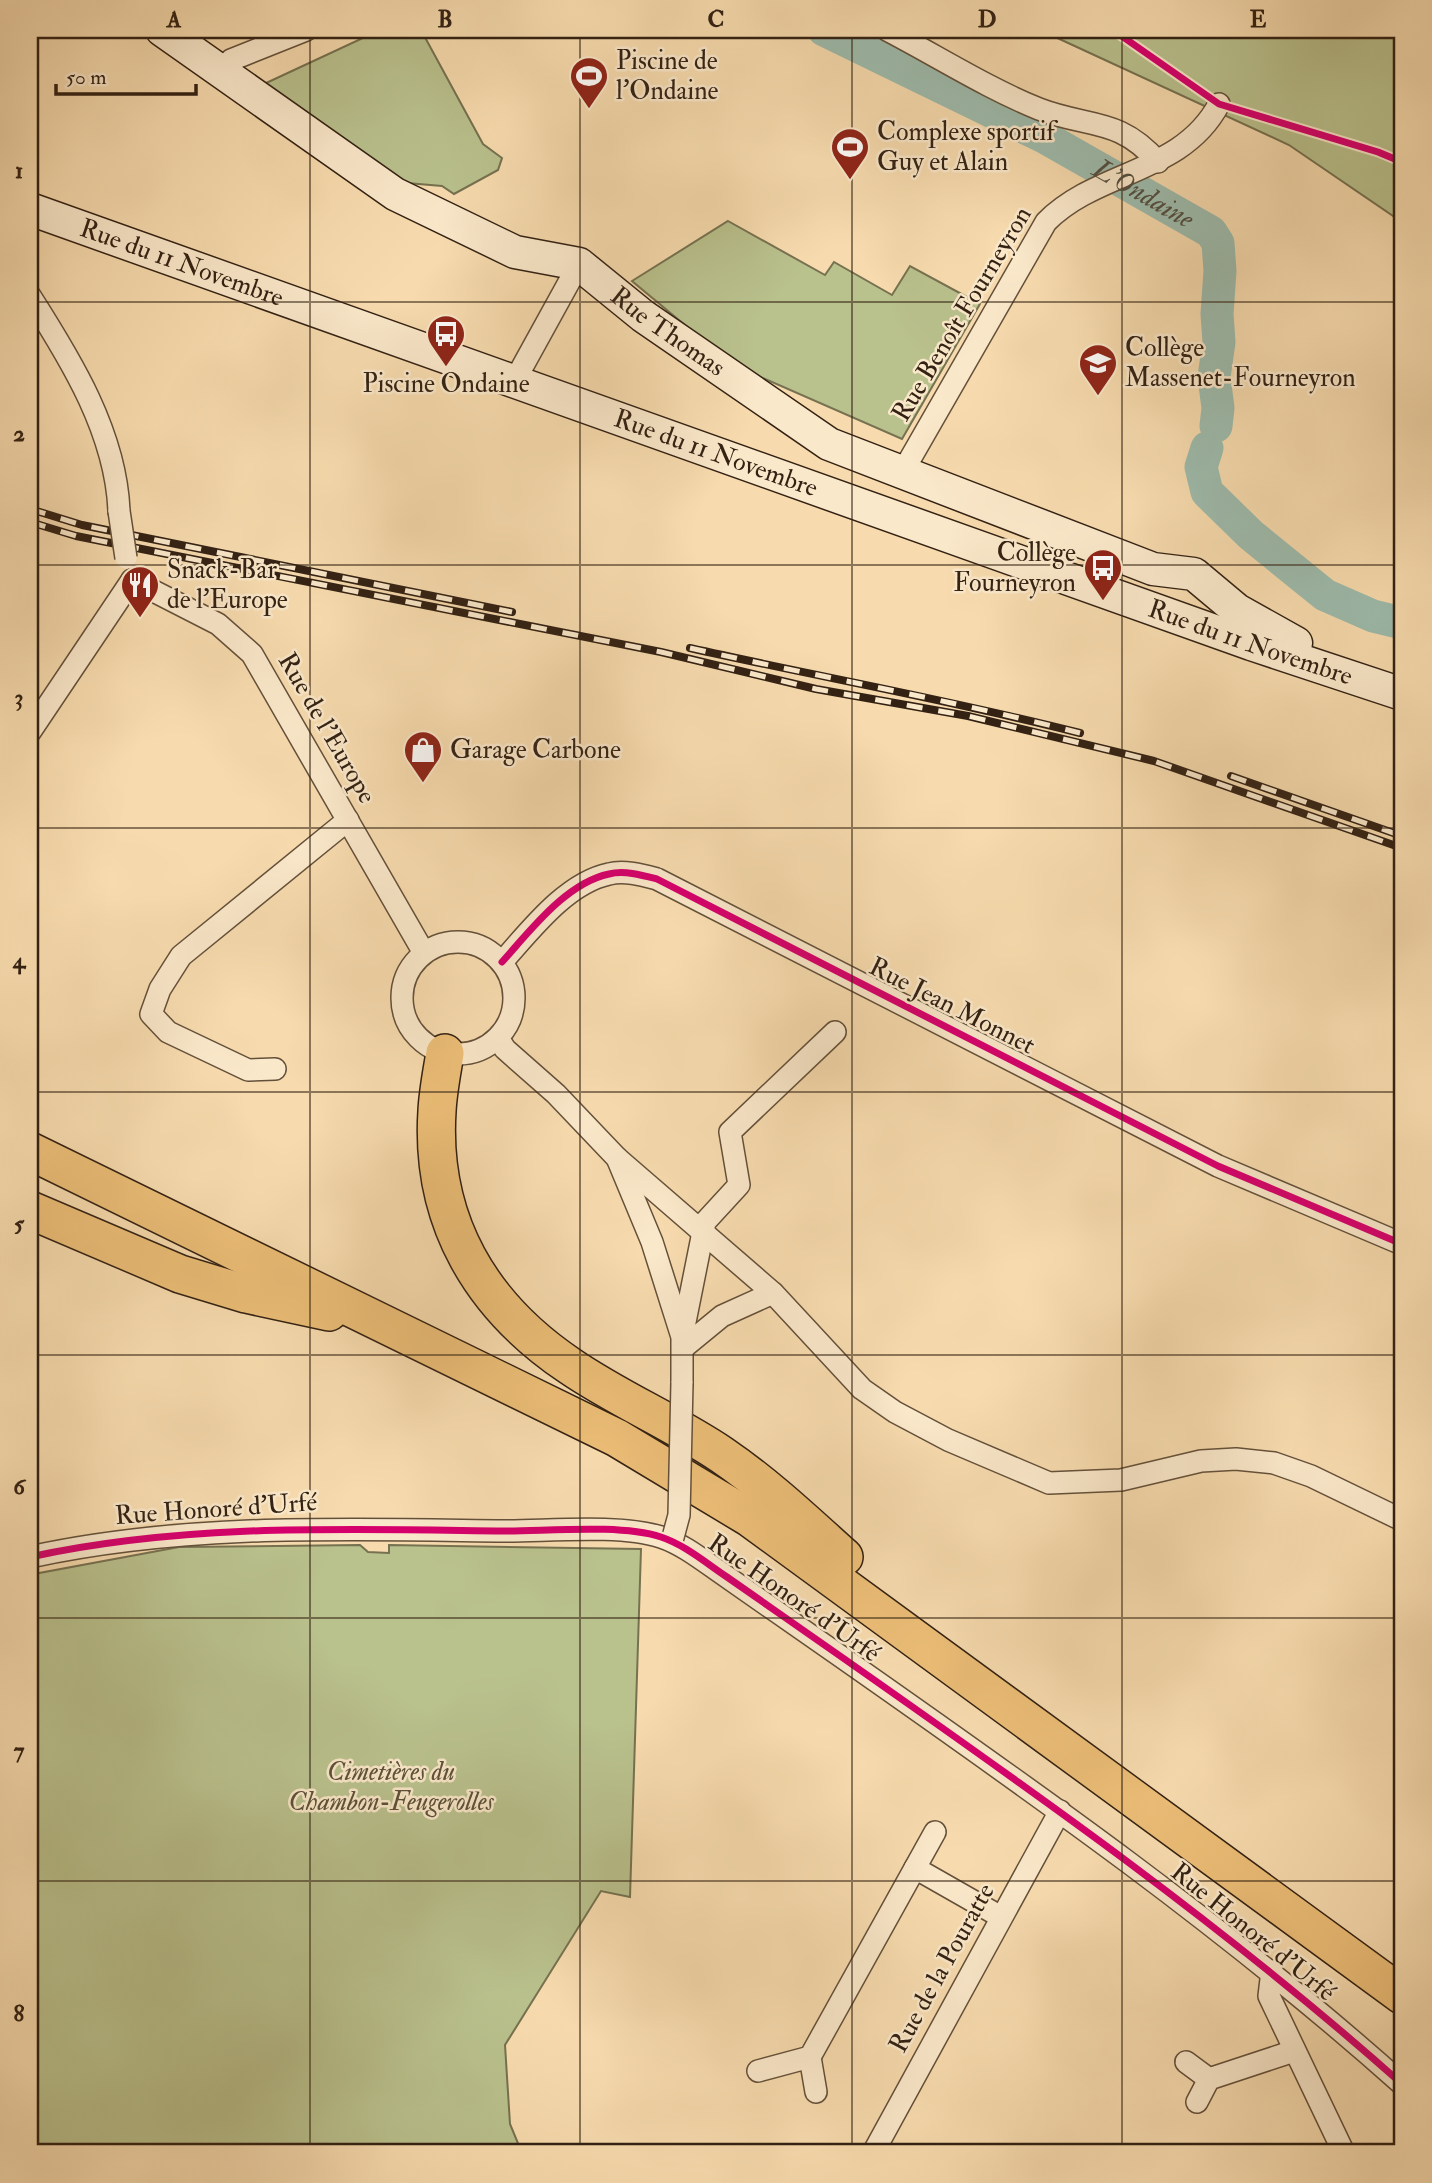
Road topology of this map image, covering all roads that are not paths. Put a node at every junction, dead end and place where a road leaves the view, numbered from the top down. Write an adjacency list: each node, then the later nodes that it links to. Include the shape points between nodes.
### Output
1 (162, 30): 4 (main road, Rue Thomas)
2 (306, 30): 4 (street, via 231,61)
3 (887, 30): 6 (street, via 1042,110 1094,122 1135,138)
4 (222, 70): 8 (main road, Rue Thomas, via 252,96 395,194 515,252)
5 (1219, 104): 6 (street, Rue Benoît Fourneyron, via 1192,141)
6 (1149, 166): 11 (street, Rue Benoît Fourneyron, via 1058,209 1046,222)
7 (30, 209): 10 (main road, Rue du 11 Novembre)
8 (579, 264): 10 (street); 11 (main road, Rue Thomas, via 643,316 829,444)
9 (30, 296): 12 (street, bridge, via 66,352 106,442)
10 (514, 382): 14 (main road, Rue du 11 Novembre)
11 (902, 473): 13 (main road, Rue Thomas, via 1153,569 1194,574)
12 (132, 580): 17 (street); 18 (street, Rue de l'Europe, via 218,624 251,654)
13 (1203, 581): 14 (main road, via 1198,609); 15 (main road, Rue Thomas, via 1237,610 1290,641)
14 (1181, 619): 16 (main road, Rue du 11 Novembre)
15 (1402, 681)
16 (1402, 695)
17 (30, 732)
18 (348, 820): 19 (street, Rue de l'Europe); 24 (street, via 181,956 160,989 152,1014 168,1032 248,1070)
19 (424, 953): 20 (street, via 439,945 464,942 489,951); 23 (street, via 404,982 402,1000 415,1033)
20 (502, 962): 22 (street, via 511,976 514,1009); 30 (street, Rue Jean Monnet, via 586,882 611,873 657,878 1218,1166)
21 (835, 1032): 29 (street, via 730,1132 738,1185 705,1222)
22 (498, 1038): 23 (street, via 482,1049); 27 (street)
23 (445, 1053): 37 (highway, via 437,1111 443,1189 453,1230 472,1269 496,1302 527,1334 570,1366 721,1455)
24 (275, 1069)
25 (30, 1126): 37 (highway, via 582,1392 748,1489)
26 (30, 1151): 32 (highway)
27 (617, 1158): 29 (street); 33 (street, via 652,1242)
28 (30, 1210): 32 (highway, via 180,1274)
29 (702, 1234): 31 (street); 33 (street)
30 (1402, 1244)
31 (773, 1293): 33 (street, via 722,1317); 34 (street, via 862,1388 895,1412 1049,1483 1121,1479 1201,1461 1261,1462 1311,1476)
32 (402, 1332): 44 (highway, via 617,1438 750,1518)
33 (682, 1343): 35 (street, bridge, via 679,1502)
34 (1402, 1520)
35 (672, 1541): 36 (street, Rue Honoré d'Urfé, via 613,1532 253,1531 164,1536); 38 (street, Rue Honoré d'Urfé)
36 (30, 1557)
37 (844, 1558): 42 (highway)
38 (1060, 1811): 41 (street, Rue de la Pouratte); 43 (street, Rue Honoré d'Urfé)
39 (936, 1832): 40 (street)
40 (915, 1868): 41 (street); 46 (street)
41 (1001, 1917): 53 (street, Rue de la Pouratte)
42 (1402, 1964)
43 (1272, 1971): 45 (street, via 1269,1996); 50 (street, Rue Honoré d'Urfé)
44 (1402, 1995)
45 (1294, 2051): 49 (street); 54 (street)
46 (810, 2057): 48 (street); 51 (street)
47 (1186, 2062): 49 (street)
48 (758, 2071)
49 (1209, 2079): 52 (street)
50 (1402, 2084)
51 (816, 2092)
52 (1197, 2102)
53 (873, 2153)
54 (1344, 2153)

